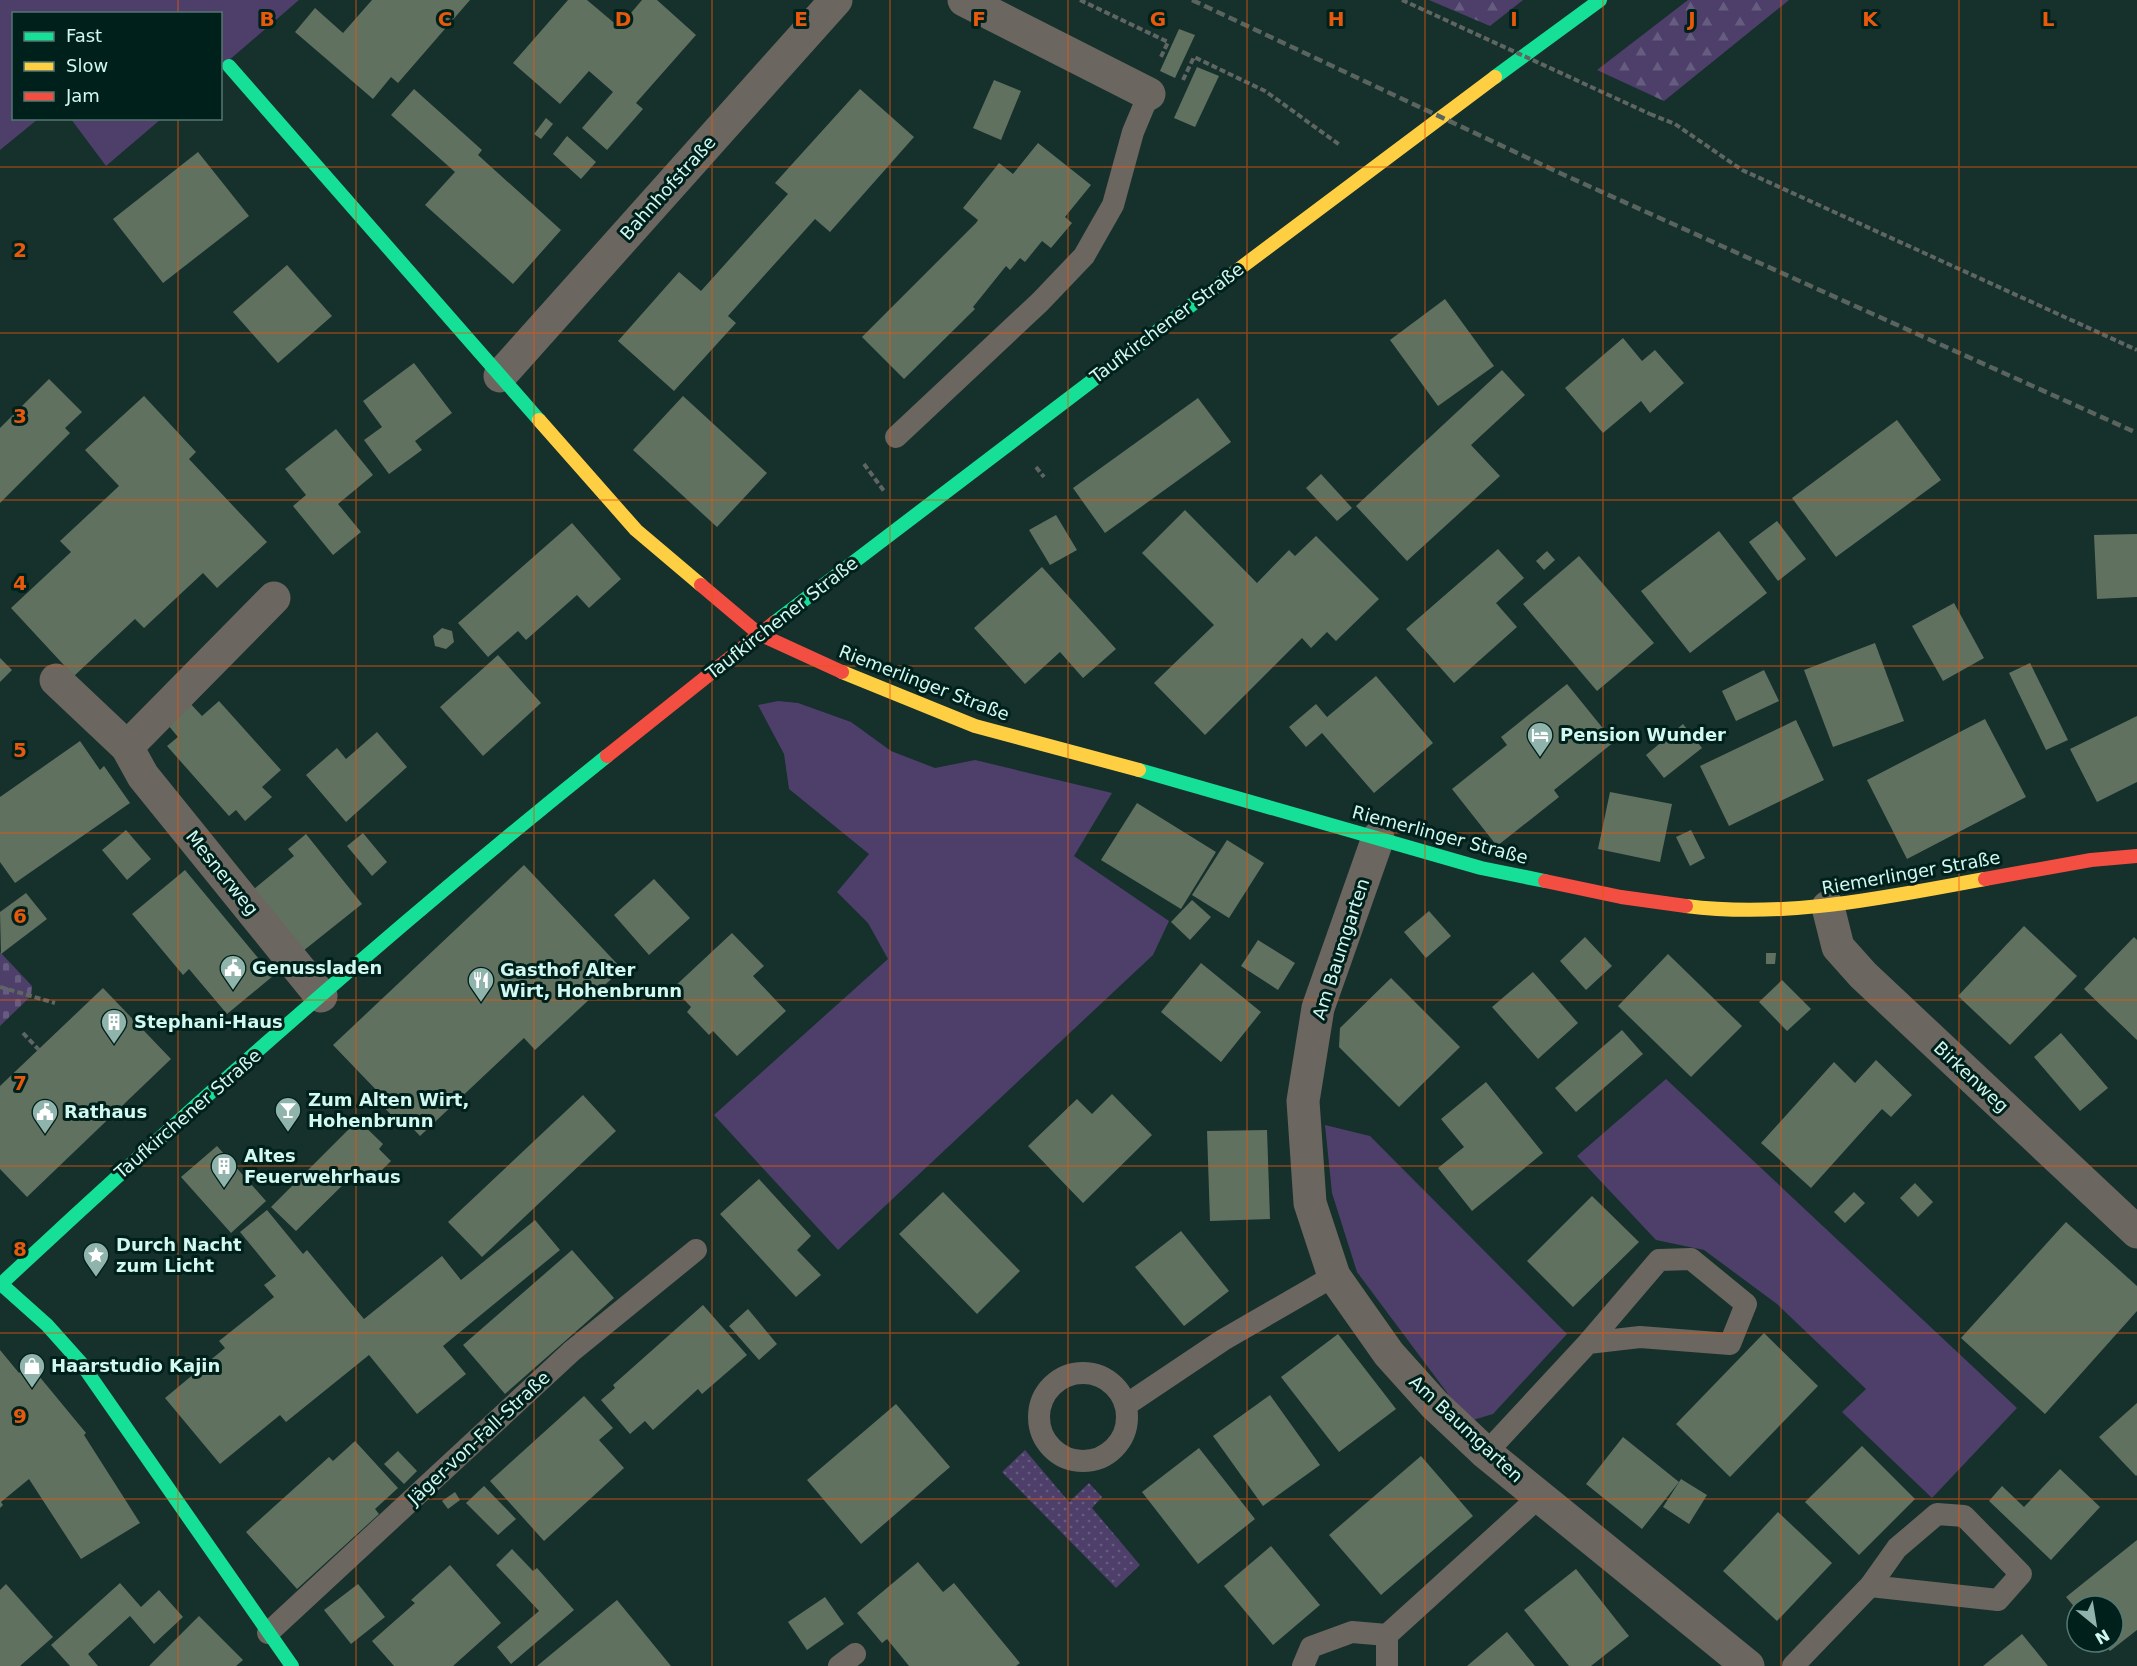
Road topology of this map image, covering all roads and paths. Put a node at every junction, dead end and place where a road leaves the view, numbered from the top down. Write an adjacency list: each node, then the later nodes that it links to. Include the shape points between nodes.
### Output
1 (836, 0): 11 (street, Bahnhofstraße)
2 (964, 0): 8 (street)
3 (1080, 0): 6 (path, via 1168,42)
4 (1402, 0): 10 (path, bridge, via 1675,124 1742,170)
5 (1600, 0): 18 (street, Taufkirchener Straße, via 1371,168)
6 (1158, 62)
7 (229, 66): 11 (street)
8 (1149, 94): 9 (path, via 1180,87 1194,57 1264,92); 12 (lane, via 1133,132 1113,205 1084,256)
9 (1331, 138)
10 (2137, 350)
11 (500, 376): 18 (street, via 636,530)
12 (896, 437)
13 (864, 464): 16 (path)
14 (1036, 467): 15 (path)
15 (1044, 477)
16 (884, 491)
17 (274, 598): 20 (street)
18 (759, 634): 21 (street, Riemerlinger Straße, via 863,682 975,726); 25 (street, Taufkirchener Straße, via 408,918)
19 (56, 680): 20 (street, Mesnerweg)
20 (127, 747): 25 (street, Mesnerweg, via 143,776)
21 (1378, 838): 23 (street, Riemerlinger Straße, via 1481,867 1621,897 1719,910); 31 (street, Am Baumgarten, via 1318,1008 1303,1101 1310,1203)
22 (2137, 856): 23 (street, Riemerlinger Straße, via 2091,860)
23 (1828, 907): 29 (street, Birkenweg, via 1838,947 1863,975)
24 (0, 987): 26 (path)
25 (321, 996): 32 (street, Taufkirchener Straße)
26 (55, 1004)
27 (23, 1033): 28 (path)
28 (39, 1050)
29 (2137, 1232)
30 (696, 1250): 38 (lane, Jäger-von-Fall-Straße, via 572,1351)
31 (1334, 1276): 34 (lane, via 1223,1340); 35 (street, Am Baumgarten, via 1389,1354)
32 (0, 1284): 38 (street, via 81,1363)
33 (1588, 1343): 33 (lane, via 1640,1337 1730,1344 1746,1304 1691,1259 1659,1260); 35 (lane)
34 (1126, 1405)
35 (1486, 1453): 36 (street, Am Baumgarten)
36 (1540, 1496): 39 (lane); 43 (street, Am Baumgarten)
37 (1870, 1586): 37 (lane, via 1998,1600 2021,1574 1964,1516 1937,1514 1897,1548); 44 (lane)
38 (268, 1633): 40 (street)
39 (1387, 1635): 41 (lane, via 1352,1632 1311,1647); 42 (lane)
40 (292, 1666)
41 (1303, 1666)
42 (1387, 1666)
43 (1749, 1666)
44 (1793, 1666)

